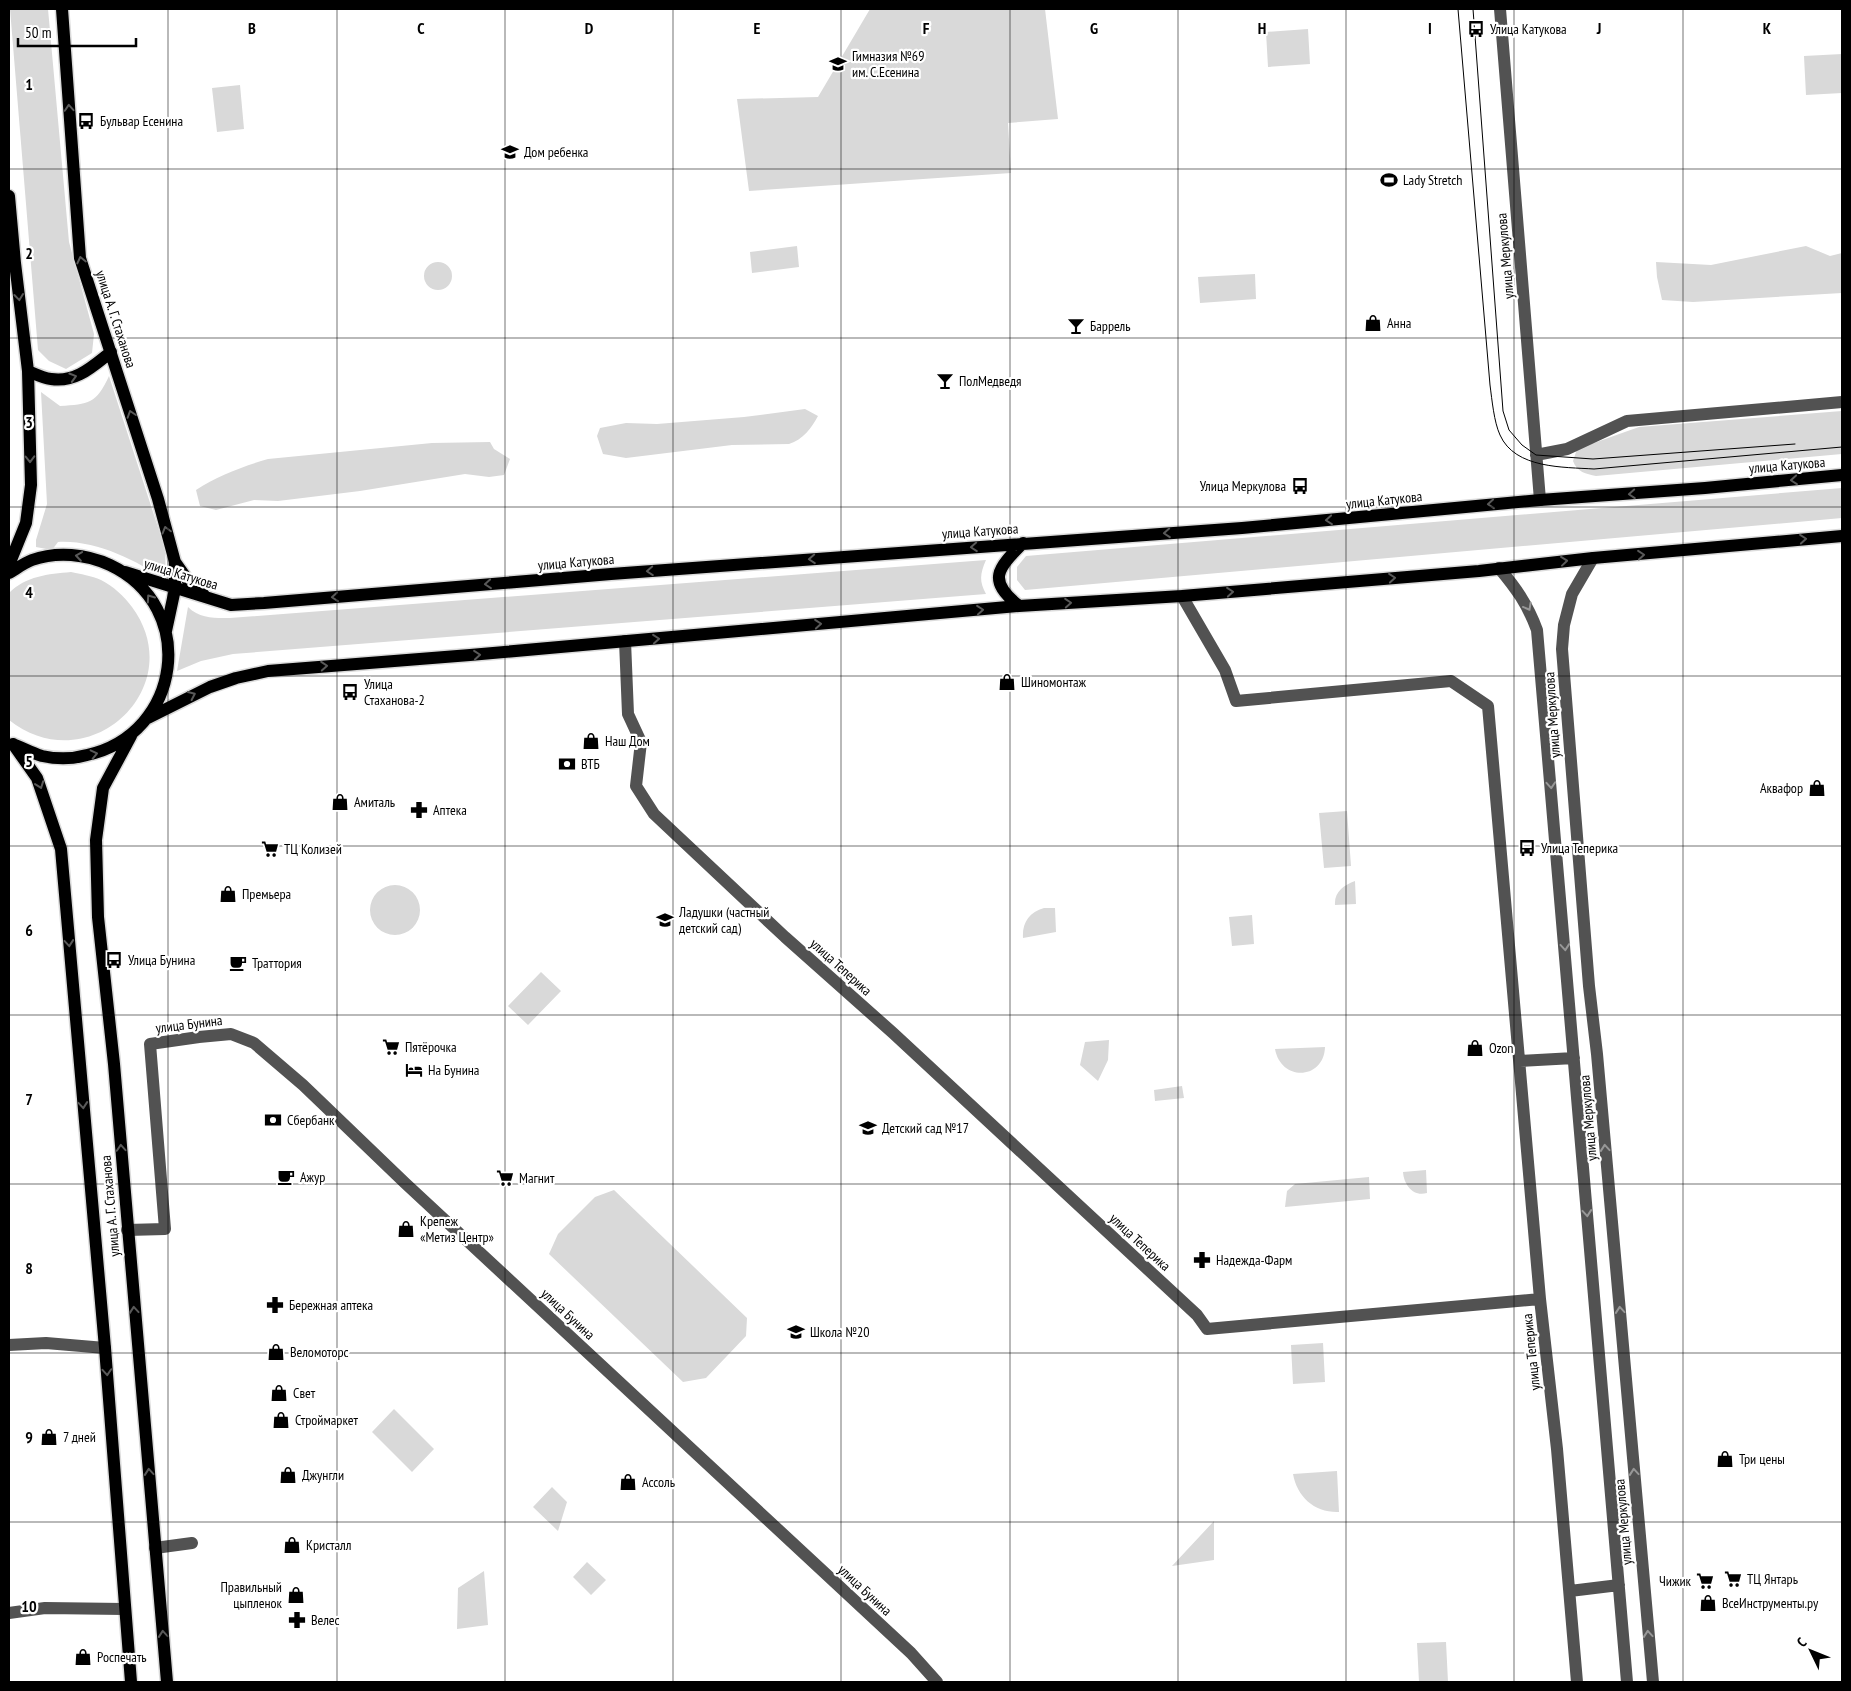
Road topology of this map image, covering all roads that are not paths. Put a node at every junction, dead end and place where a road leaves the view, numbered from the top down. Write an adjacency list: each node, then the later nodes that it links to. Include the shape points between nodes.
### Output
1 (62, 9): 4 (main road, улица А. Г. Стаханова, one-way to 1, via 80,258)
2 (1500, 9): 7 (street, улица Меркулова)
3 (9, 196): 5 (main road, one-way to 5)
4 (111, 352): 5 (main road, one-way to 4, via 51,379 69,379 85,372); 13 (main road, улица А. Г. Стаханова, one-way to 4)
5 (28, 371): 14 (main road, one-way to 14, via 30,485 26,523)
6 (1842, 402): 7 (street, via 1627,421 1567,449)
7 (1536, 455): 9 (street, улица Меркулова)
8 (1842, 475): 9 (main road, улица Катукова, one-way to 9)
9 (1540, 500): 11 (main road, улица Катукова, one-way to 11, via 1324,521)
10 (1842, 536): 12 (main road, one-way to 10)
11 (1023, 544): 20 (main road, улица Катукова, one-way to 20, via 264,603 231,605); 21 (main road, via 999,572 999,585)
12 (1593, 558): 15 (main road, one-way to 12); 44 (street, улица Меркулова, one-way to 12, via 1588,976 1562,649 1572,594)
13 (175, 562): 18 (main road, улица А. Г. Стаханова); 20 (main road, via 189,582)
14 (9, 565)
15 (1499, 568): 19 (main road, one-way to 15); 27 (street, улица Меркулова, one-way to 27, via 1530,610 1537,630)
16 (125, 572): 17 (main road, one-way to 17, via 96,558 64,554 32,560); 18 (main road, улица Катукова); 22 (main road, one-way to 16, via 157,608 143,588)
17 (9, 573)
18 (175, 589): 20 (main road, улица Катукова); 22 (main road, улица А. Г. Стаханова)
19 (1182, 596): 21 (main road, one-way to 19); 28 (street, via 1225,670 1236,701 1450,681 1488,706)
20 (209, 599)
21 (1019, 606): 23 (main road, one-way to 21)
22 (166, 631): 24 (main road, via 169,659 163,690)
23 (625, 641): 24 (main road, one-way to 23, via 210,687 268,671); 30 (street, улица Теперика, via 628,714 641,742 636,786 654,814 1026,1156 1196,1315 1207,1329)
24 (148, 718): 25 (main road)
25 (131, 736): 26 (main road, one-way to 25, via 42,756 74,758 104,752); 29 (main road, улица А. Г. Стаханова, one-way to 25, via 98,918 96,840 103,788)
26 (11, 742): 32 (main road, улица А. Г. Стаханова, one-way to 32, via 37,778 61,848)
27 (1574, 1058): 28 (street); 35 (street, улица Меркулова, one-way to 35)
28 (1520, 1061): 30 (street)
29 (127, 1230): 34 (main road, улица А. Г. Стаханова, one-way to 29); 41 (street, улица Бунина, via 165,1229 150,1044 231,1034 254,1043 303,1085 911,1653)
30 (1540, 1299): 36 (street, улица Теперика)
31 (9, 1345): 32 (street, via 46,1343)
32 (105, 1348): 37 (main road, улица А. Г. Стаханова, one-way to 37)
33 (192, 1543): 34 (street)
34 (155, 1548): 40 (main road, улица А. Г. Стаханова, one-way to 34)
35 (1619, 1585): 36 (street); 43 (street, улица Меркулова)
36 (1570, 1590): 42 (street, улица Теперика)
37 (124, 1609): 38 (street, via 44,1608); 39 (main road, улица А. Г. Стаханова)
38 (9, 1613)
39 (131, 1682)
40 (167, 1682)
41 (937, 1682)
42 (1577, 1682)
43 (1627, 1682)
44 (1653, 1682)

